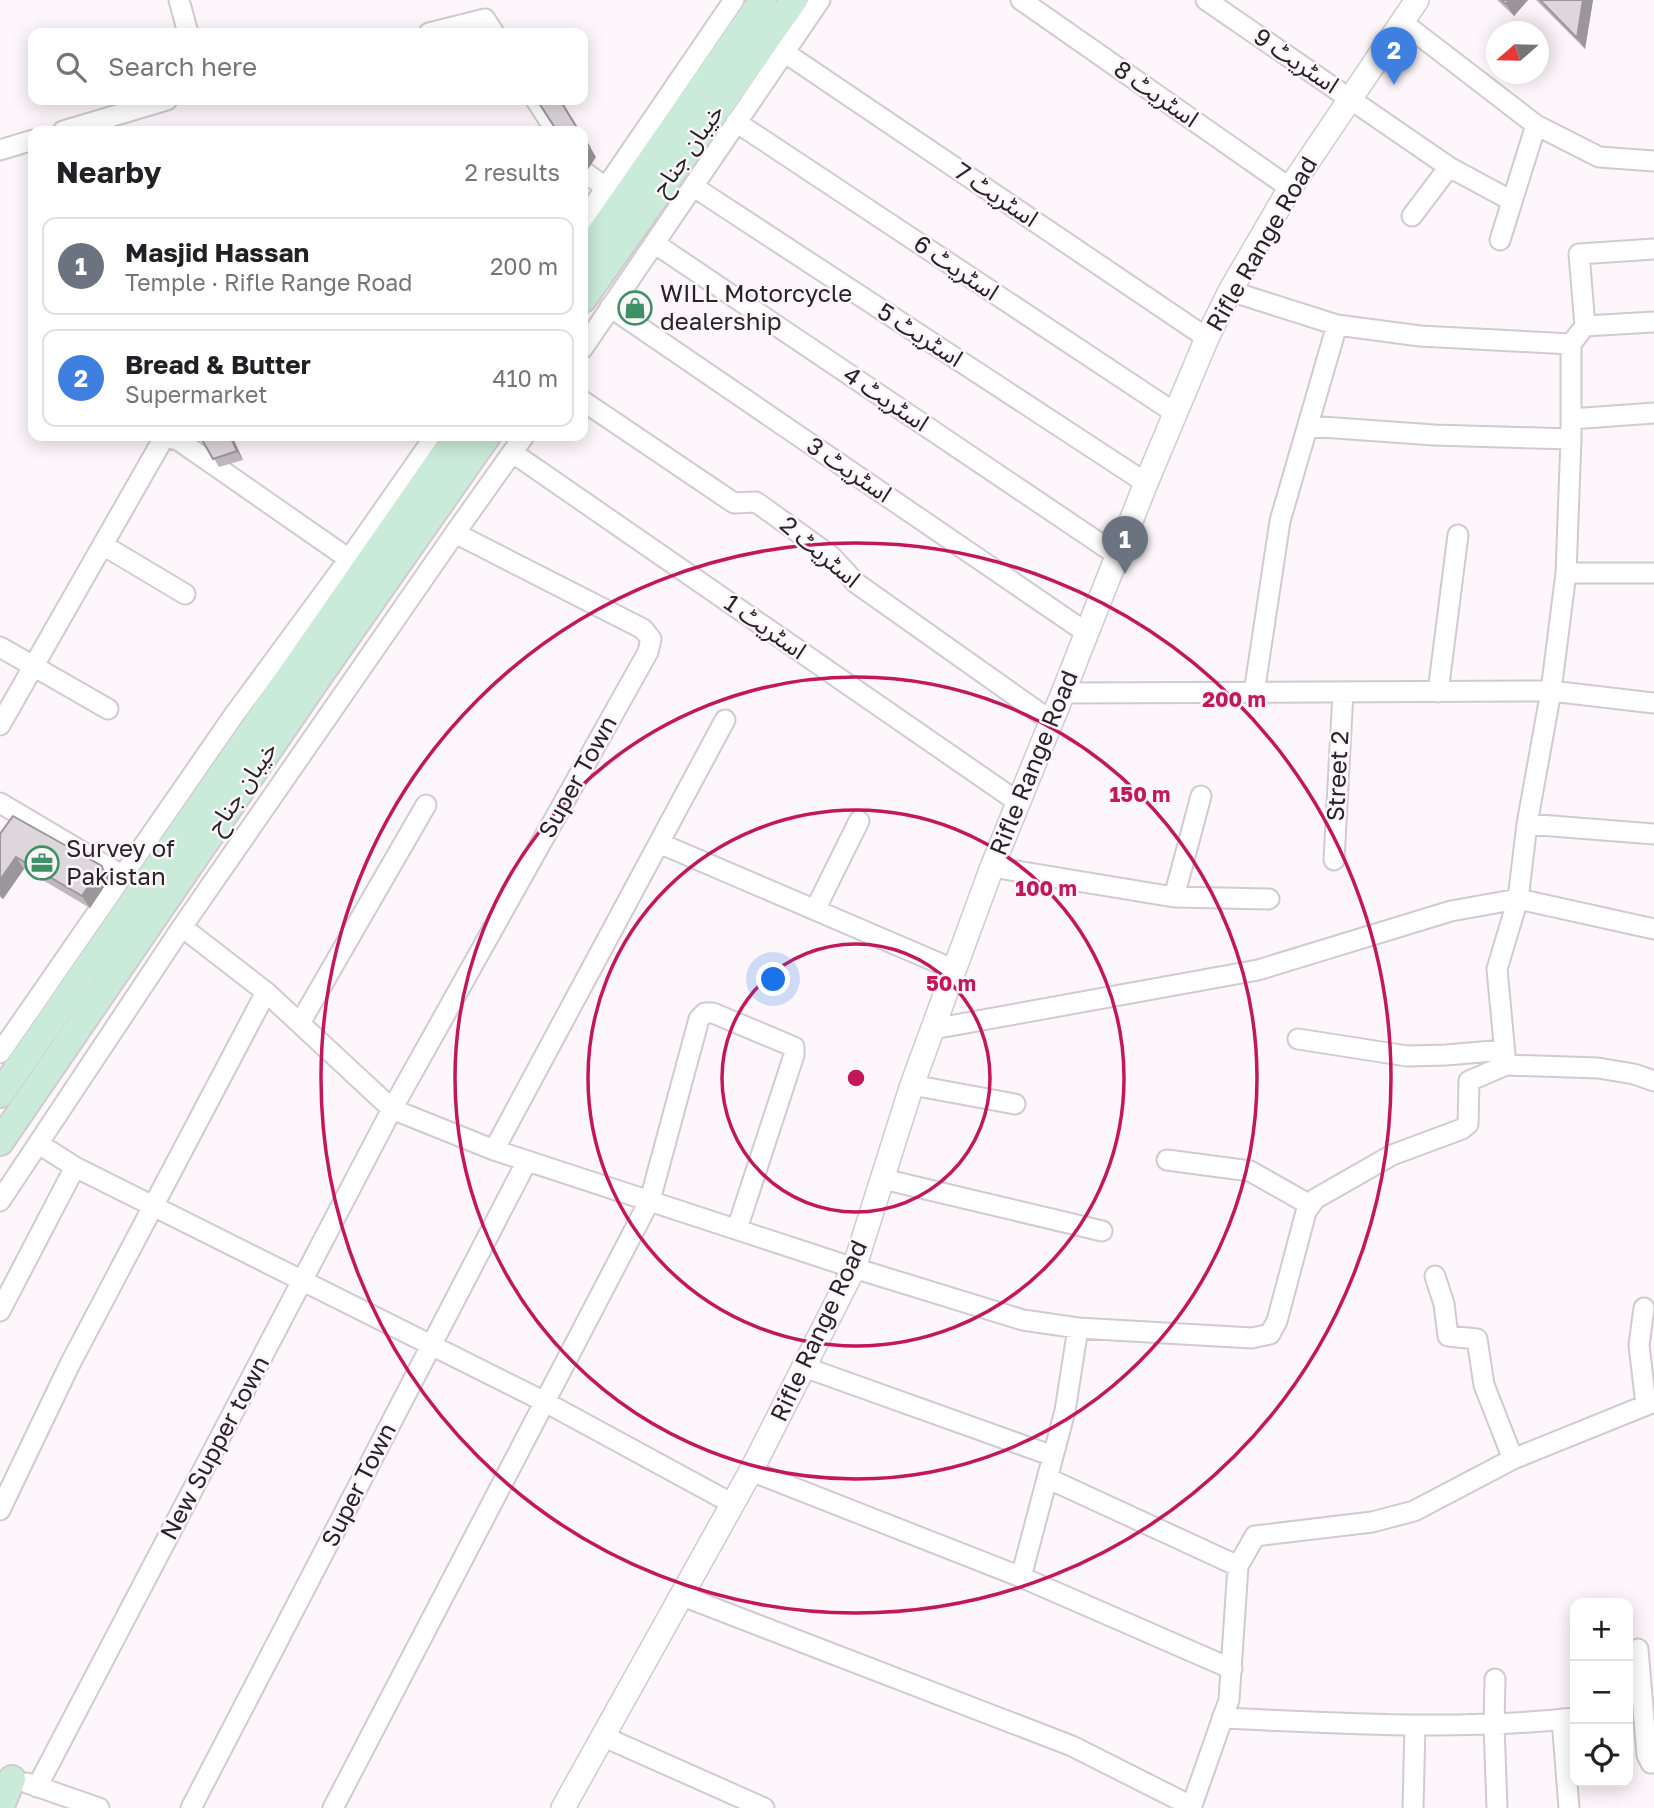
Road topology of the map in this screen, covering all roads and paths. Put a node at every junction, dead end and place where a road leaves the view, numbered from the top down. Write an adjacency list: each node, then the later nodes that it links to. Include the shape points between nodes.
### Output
1 (179, 0): 10 (street)
2 (734, 0): 26 (street)
3 (764, 0): 35 (main road, خیبان جناح)
4 (794, 0): 37 (main road, خیبان جناح)
5 (820, 0): 13 (street)
6 (1021, 0): 28 (street, اسٹریٹ 8)
7 (1206, 0): 14 (street, اسٹریٹ 9)
8 (1417, 0): 9 (street, Rifle Range Road)
9 (1402, 22): 14 (street, Rifle Range Road); 18 (street)
10 (187, 28)
11 (449, 28): 12 (street, via 485,19)
12 (491, 28)
13 (784, 52): 17 (street); 42 (street, اسٹریٹ 7)
14 (1350, 98): 24 (street, اسٹریٹ 9); 28 (street, Rifle Range Road)
15 (150, 105): 19 (street)
16 (539, 105): 20 (street)
17 (736, 122): 27 (street); 46 (street, اسٹریٹ 6)
18 (1536, 125): 23 (street, via 1598,158); 29 (street)
19 (79, 126)
20 (553, 126)
21 (28, 142): 22 (street)
22 (0, 150)
23 (1654, 161)
24 (1449, 167): 29 (street, اسٹریٹ 9); 31 (street)
25 (588, 175): 26 (street)
26 (605, 187): 30 (street)
27 (694, 187): 33 (street); 58 (street, اسٹریٹ 5)
28 (1290, 188): 36 (street, Rifle Range Road)
29 (1512, 201): 32 (street)
30 (588, 212)
31 (1412, 216)
32 (1500, 240)
33 (654, 243): 38 (street); 62 (street, اسٹریٹ 4)
34 (1654, 249): 41 (street, via 1579,254)
35 (588, 251)
36 (1230, 291): 40 (street); 42 (street, Rifle Range Road)
37 (588, 292)
38 (610, 307): 43 (street); 67 (street, اسٹریٹ 3)
39 (1654, 322): 41 (street)
40 (1338, 325): 44 (street, via 1420,337); 49 (street)
41 (1585, 326): 44 (street)
42 (1207, 338): 46 (street, Rifle Range Road)
43 (588, 340)
44 (1571, 344): 48 (street)
45 (588, 404): 78 (street, اسٹریٹ 2, via 734,503 756,502 831,556 856,583)
46 (1175, 413): 58 (street, Rifle Range Road)
47 (1654, 413): 48 (street)
48 (1571, 419): 50 (street)
49 (1308, 426): 50 (street); 74 (street, via 1280,521)
50 (1571, 439): 64 (street)
51 (162, 441): 61 (street)
52 (179, 441): 63 (street)
53 (432, 441): 63 (street)
54 (454, 441): 106 (main road, خیبان جناح)
55 (484, 441): 109 (main road, خیبان جناح)
56 (521, 441): 57 (street)
57 (513, 453): 59 (street); 81 (street, اسٹریٹ 1)
58 (1146, 484): 62 (street, Rifle Range Road)
59 (455, 533): 95 (street); 108 (street, Super Town, via 643,629 652,639)
60 (1458, 535): 72 (street)
61 (103, 545): 66 (street); 69 (street)
62 (1116, 555): 67 (street, Rifle Range Road)
63 (349, 559): 90 (street)
64 (1566, 573): 65 (street); 70 (street)
65 (1654, 573)
66 (185, 594)
67 (1087, 633): 73 (street, Rifle Range Road)
68 (0, 647): 69 (street)
69 (34, 666): 76 (street); 79 (street)
70 (1551, 691): 72 (street); 75 (street); 85 (street)
71 (1343, 692): 72 (street); 74 (street); 88 (street, Street 2)
72 (1438, 692)
73 (1063, 693): 74 (street); 78 (street, Rifle Range Road)
74 (1254, 693)
75 (1654, 703)
76 (108, 709)
77 (725, 720): 87 (street)
78 (1051, 721): 81 (street, Rifle Range Road)
79 (0, 725)
80 (1201, 796): 91 (street)
81 (1018, 802): 89 (street, Rifle Range Road)
82 (426, 805): 99 (street)
83 (2, 810): 90 (street)
84 (859, 821): 94 (street)
85 (1527, 824): 86 (street); 93 (street)
86 (1654, 834)
87 (659, 843): 94 (street); 111 (street)
88 (1334, 860)
89 (992, 867): 91 (street); 97 (street, Rifle Range Road)
90 (123, 876): 102 (street)
91 (1174, 897): 92 (street)
92 (1269, 899)
93 (1518, 899): 96 (street); 100 (street, via 1451,911 1258,970); 103 (street, via 1497,969)
94 (816, 910): 97 (street)
95 (182, 928): 98 (street); 110 (street)
96 (1654, 929)
97 (955, 970): 100 (street, Rifle Range Road)
98 (266, 992): 99 (street); 119 (street)
99 (300, 1023): 108 (street)
100 (933, 1029): 105 (street, Rifle Range Road)
101 (1298, 1039): 103 (street, via 1407,1056)
102 (0, 1053)
103 (1505, 1058): 104 (street, via 1634,1074); 118 (street, via 1469,1082 1468,1124 1462,1129 1392,1155)
104 (1654, 1081)
105 (912, 1085): 107 (street); 115 (street, Rifle Range Road)
106 (0, 1094)
107 (1015, 1104)
108 (392, 1109): 111 (street); 124 (street, New Supper town)
109 (0, 1142)
110 (39, 1144): 114 (street); 117 (street)
111 (494, 1150): 113 (street)
112 (1167, 1160): 118 (street, via 1250,1171)
113 (527, 1161): 116 (street); 128 (street, Super Town)
114 (75, 1167): 119 (street); 126 (street)
115 (883, 1179): 121 (street); 122 (street, Rifle Range Road)
116 (650, 1200): 120 (street); 120 (street, via 699,1019 713,1013 794,1047); 130 (street)
117 (0, 1201)
118 (1310, 1205): 127 (street, via 1270,1334 1252,1338)
119 (153, 1206): 124 (street); 137 (street)
120 (737, 1229): 122 (street)
121 (1102, 1231)
122 (854, 1268): 127 (street, via 1023,1320); 129 (street, Rifle Range Road)
123 (1435, 1276): 133 (street, via 1448,1336 1477,1339 1484,1385)
124 (302, 1281): 128 (street); 151 (street, New Supper town)
125 (1644, 1308): 131 (street, via 1639,1345)
126 (0, 1311)
127 (1078, 1328): 132 (street)
128 (432, 1344): 130 (street); 155 (street, Super Town)
129 (804, 1367): 132 (street); 134 (street, Rifle Range Road)
130 (545, 1402): 136 (street); 156 (street)
131 (1650, 1403): 133 (street)
132 (1053, 1456): 135 (street)
133 (1513, 1459): 138 (street, via 1414,1511 1372,1522 1255,1536)
134 (751, 1471): 136 (street, Rifle Range Road); 139 (street)
135 (1047, 1478): 138 (street); 139 (street)
136 (731, 1503): 140 (street, Rifle Range Road)
137 (0, 1510)
138 (1238, 1566): 142 (street)
139 (1021, 1577): 142 (street)
140 (680, 1595): 148 (street, Rifle Range Road); 152 (street, via 1072,1746)
141 (1638, 1649): 149 (street, via 1647,1755)
142 (1232, 1669): 144 (street)
143 (1495, 1679): 146 (street)
144 (1222, 1718): 147 (street); 152 (street)
145 (1569, 1719): 146 (street); 161 (street)
146 (1494, 1725): 147 (street); 160 (street)
147 (1415, 1726): 159 (street)
148 (602, 1736): 157 (street, Rifle Range Road); 158 (street)
149 (1654, 1763)
150 (6, 1777): 151 (street); 153 (main road)
151 (37, 1787): 154 (street)
152 (1191, 1807)
153 (0, 1808)
154 (99, 1808)
155 (191, 1808)
156 (333, 1808)
157 (563, 1808)
158 (764, 1808)
159 (1413, 1808)
160 (1497, 1808)
161 (1569, 1808)

